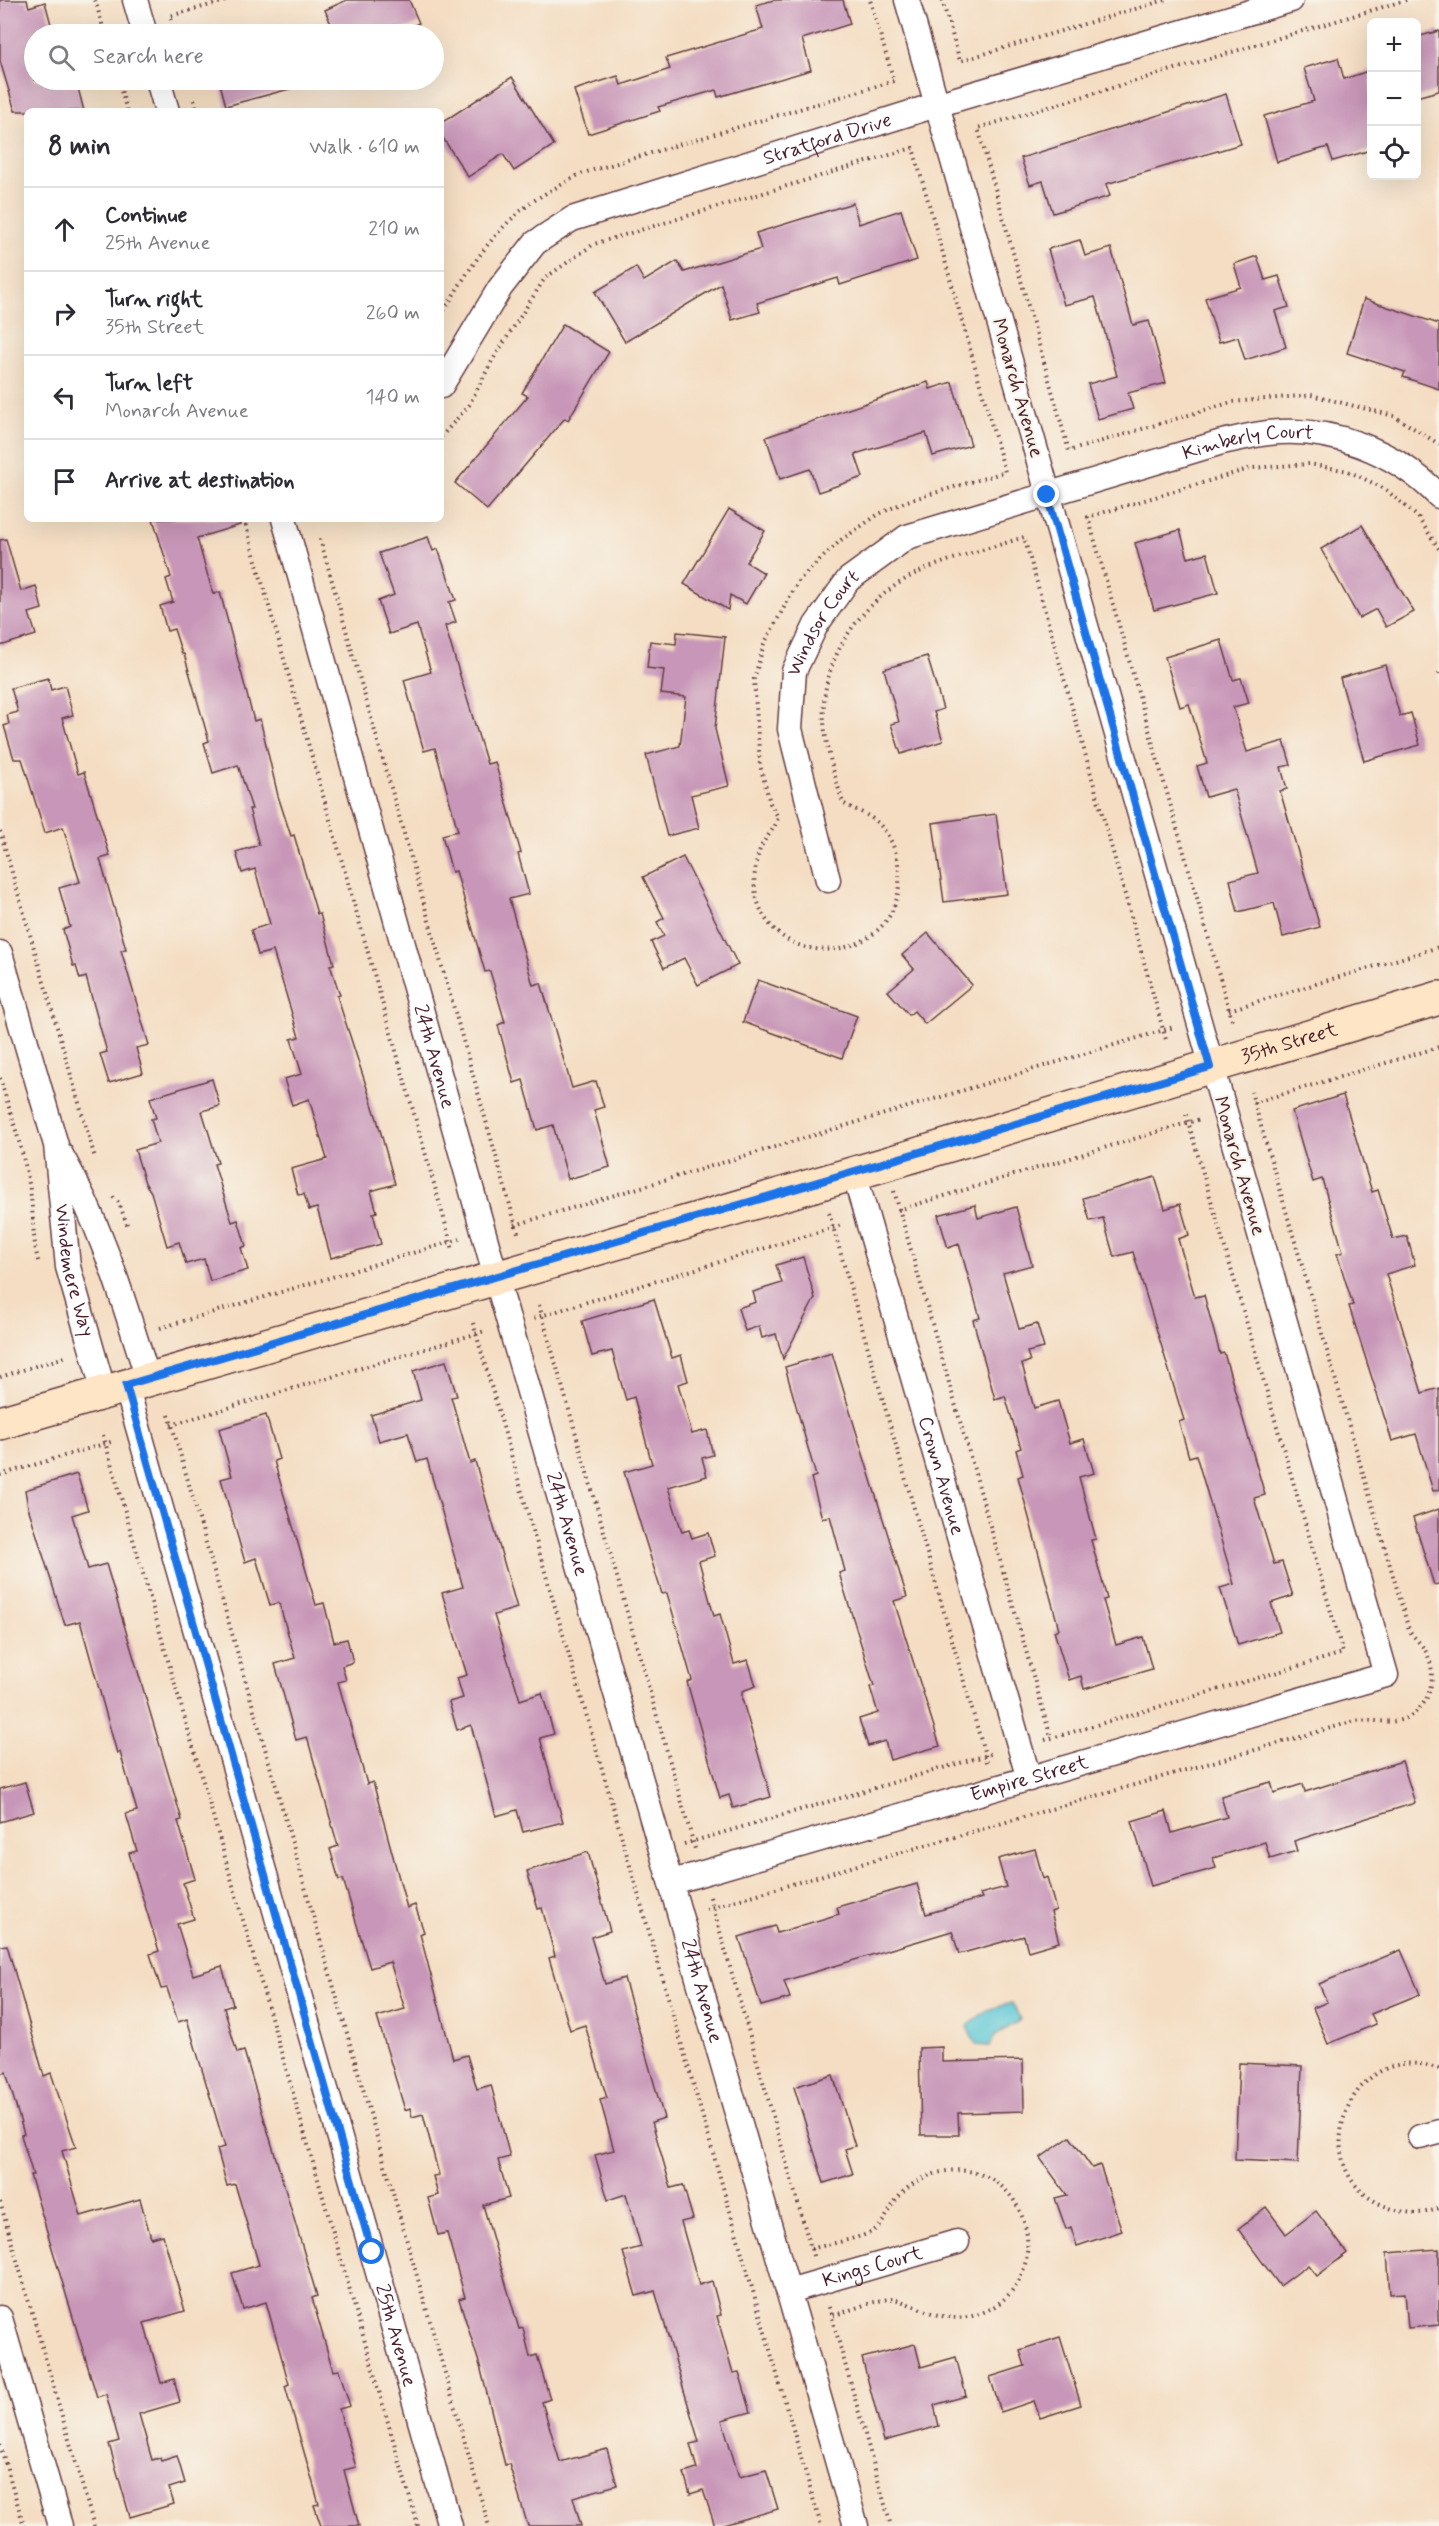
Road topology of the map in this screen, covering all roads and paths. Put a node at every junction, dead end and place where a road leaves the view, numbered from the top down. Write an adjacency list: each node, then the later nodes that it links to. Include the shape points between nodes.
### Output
1 (95, 0): 10 (path)
2 (135, 0): 11 (street)
3 (229, 0): 12 (path, via 170,16)
4 (870, 0): 18 (path, via 894,81 580,174 535,201 500,230 474,261)
5 (907, 0): 15 (street, Monarch Avenue)
6 (942, 0): 7 (path, via 960,61)
7 (1165, 0)
8 (1291, 0): 15 (street, Stratford Drive)
9 (1406, 0): 21 (path, via 978,128)
10 (102, 24)
11 (142, 24)
12 (172, 24)
13 (121, 90): 16 (path)
14 (161, 90): 17 (street)
15 (936, 105): 19 (street, Stratford Drive, via 572,219 535,243 500,288); 22 (street, Monarch Avenue)
16 (126, 108)
17 (166, 108)
18 (444, 311)
19 (444, 381)
20 (444, 434): 37 (path, via 469,405 545,278 594,244 913,148 1005,472 907,501 879,514 841,540 799,580 764,644 754,679 760,765 778,818 760,848 754,888 770,925 787,940 809,948 834,951 854,945 890,917 901,888 899,860 891,840 877,822 843,803 831,764 824,720 829,679 840,646 862,613 890,589 916,574 1024,537)
21 (1069, 451)
22 (1047, 495): 23 (street, Kimberly Court, via 1222,442 1268,433 1321,434 1369,447 1420,476); 29 (street, Windsor Court, via 907,537 848,580 816,625 794,671 790,729); 40 (street, Monarch Avenue)
23 (1439, 496)
24 (245, 522): 62 (path)
25 (285, 522): 65 (street, 24th Avenue)
26 (318, 531): 56 (path)
27 (1439, 549): 33 (path, via 1418,517 1385,489 1348,471 1309,464 1251,468 1088,517)
28 (0, 831): 49 (path)
29 (828, 880)
30 (1439, 947): 33 (path)
31 (0, 953): 48 (street, Windemere Way)
32 (1439, 998): 40 (street, 35th Street)
33 (1229, 1010): 34 (path); 35 (path)
34 (1220, 1012)
35 (1232, 1020)
36 (1174, 1027): 37 (path)
37 (1163, 1031): 38 (path); 56 (path)
38 (1166, 1040)
39 (1439, 1047): 43 (path)
40 (1210, 1067): 50 (street, 35th Street); 86 (street, Monarch Avenue)
41 (0, 1078): 64 (path, via 26,1168 35,1247)
42 (1251, 1092): 43 (path)
43 (1254, 1103): 44 (path); 99 (path, via 1409,1630 1432,1666 1432,1686 1423,1705 1399,1721 1355,1721)
44 (1244, 1105)
45 (1185, 1111): 47 (path)
46 (1200, 1119): 47 (path)
47 (1188, 1123): 54 (path); 87 (path, via 1343,1653)
48 (56, 1146): 77 (street, Windemere Way, via 110,1255); 77 (street, Windemere Way, via 68,1267)
49 (96, 1160)
50 (886, 1164): 51 (street, 35th Street); 54 (path)
51 (854, 1173): 52 (street, 35th Street); 92 (street, Crown Avenue)
52 (820, 1183): 58 (path); 65 (street, 35th Street)
53 (106, 1191): 60 (path, via 119,1203)
54 (899, 1209): 55 (path); 87 (path)
55 (889, 1212)
56 (515, 1225): 59 (path)
57 (842, 1225): 58 (path)
58 (833, 1228): 67 (path); 90 (path)
59 (518, 1233)
60 (130, 1234)
61 (460, 1239): 62 (path)
62 (451, 1242): 63 (path); 69 (path, via 156,1331)
63 (453, 1250)
64 (42, 1273)
65 (496, 1277): 77 (street, 35th Street); 95 (street, 24th Avenue)
66 (539, 1305): 67 (path)
67 (542, 1315): 68 (path); 94 (path)
68 (533, 1318)
69 (154, 1319)
70 (473, 1323): 72 (path)
71 (486, 1331): 72 (path)
72 (476, 1333): 80 (path); 116 (path)
73 (64, 1346): 74 (path)
74 (69, 1356): 75 (path); 76 (path)
75 (69, 1362)
76 (0, 1377)
77 (126, 1385): 79 (street, 35th Street); 114 (street, 25th Avenue)
78 (169, 1415): 80 (path)
79 (0, 1423)
80 (171, 1424): 81 (path); 115 (path)
81 (161, 1427)
82 (103, 1435): 84 (path)
83 (114, 1441): 84 (path)
84 (106, 1444): 85 (path); 113 (path)
85 (0, 1475)
86 (1386, 1675): 91 (street, Empire Street)
87 (1050, 1738): 88 (path); 91 (path)
88 (1044, 1740)
89 (995, 1753): 90 (path)
90 (986, 1756): 93 (path); 94 (path)
91 (1060, 1770): 92 (street, Empire Street)
92 (1029, 1779): 93 (street, Empire Street)
93 (995, 1789): 97 (street, Empire Street)
94 (693, 1841): 95 (path); 96 (path)
95 (663, 1850): 97 (street, 24th Avenue)
96 (695, 1850)
97 (672, 1882): 100 (street, 24th Avenue)
98 (709, 1896): 99 (path)
99 (712, 1908): 100 (path); 105 (path)
100 (682, 1916): 106 (street, 24th Avenue)
101 (1439, 2069): 103 (path, via 1411,2065 1376,2075 1347,2106 1339,2138 1352,2178 1374,2202 1416,2214)
102 (0, 2202): 112 (path)
103 (1439, 2208)
104 (957, 2242): 106 (street, Kings Court)
105 (814, 2259)
106 (789, 2291): 117 (street, 24th Avenue)
107 (829, 2307): 118 (path)
108 (0, 2319): 111 (street)
109 (0, 2445): 110 (path)
110 (24, 2526)
111 (60, 2526)
112 (94, 2526)
113 (418, 2526)
114 (450, 2526)
115 (489, 2526)
116 (821, 2526)
117 (856, 2526)
118 (891, 2526)

